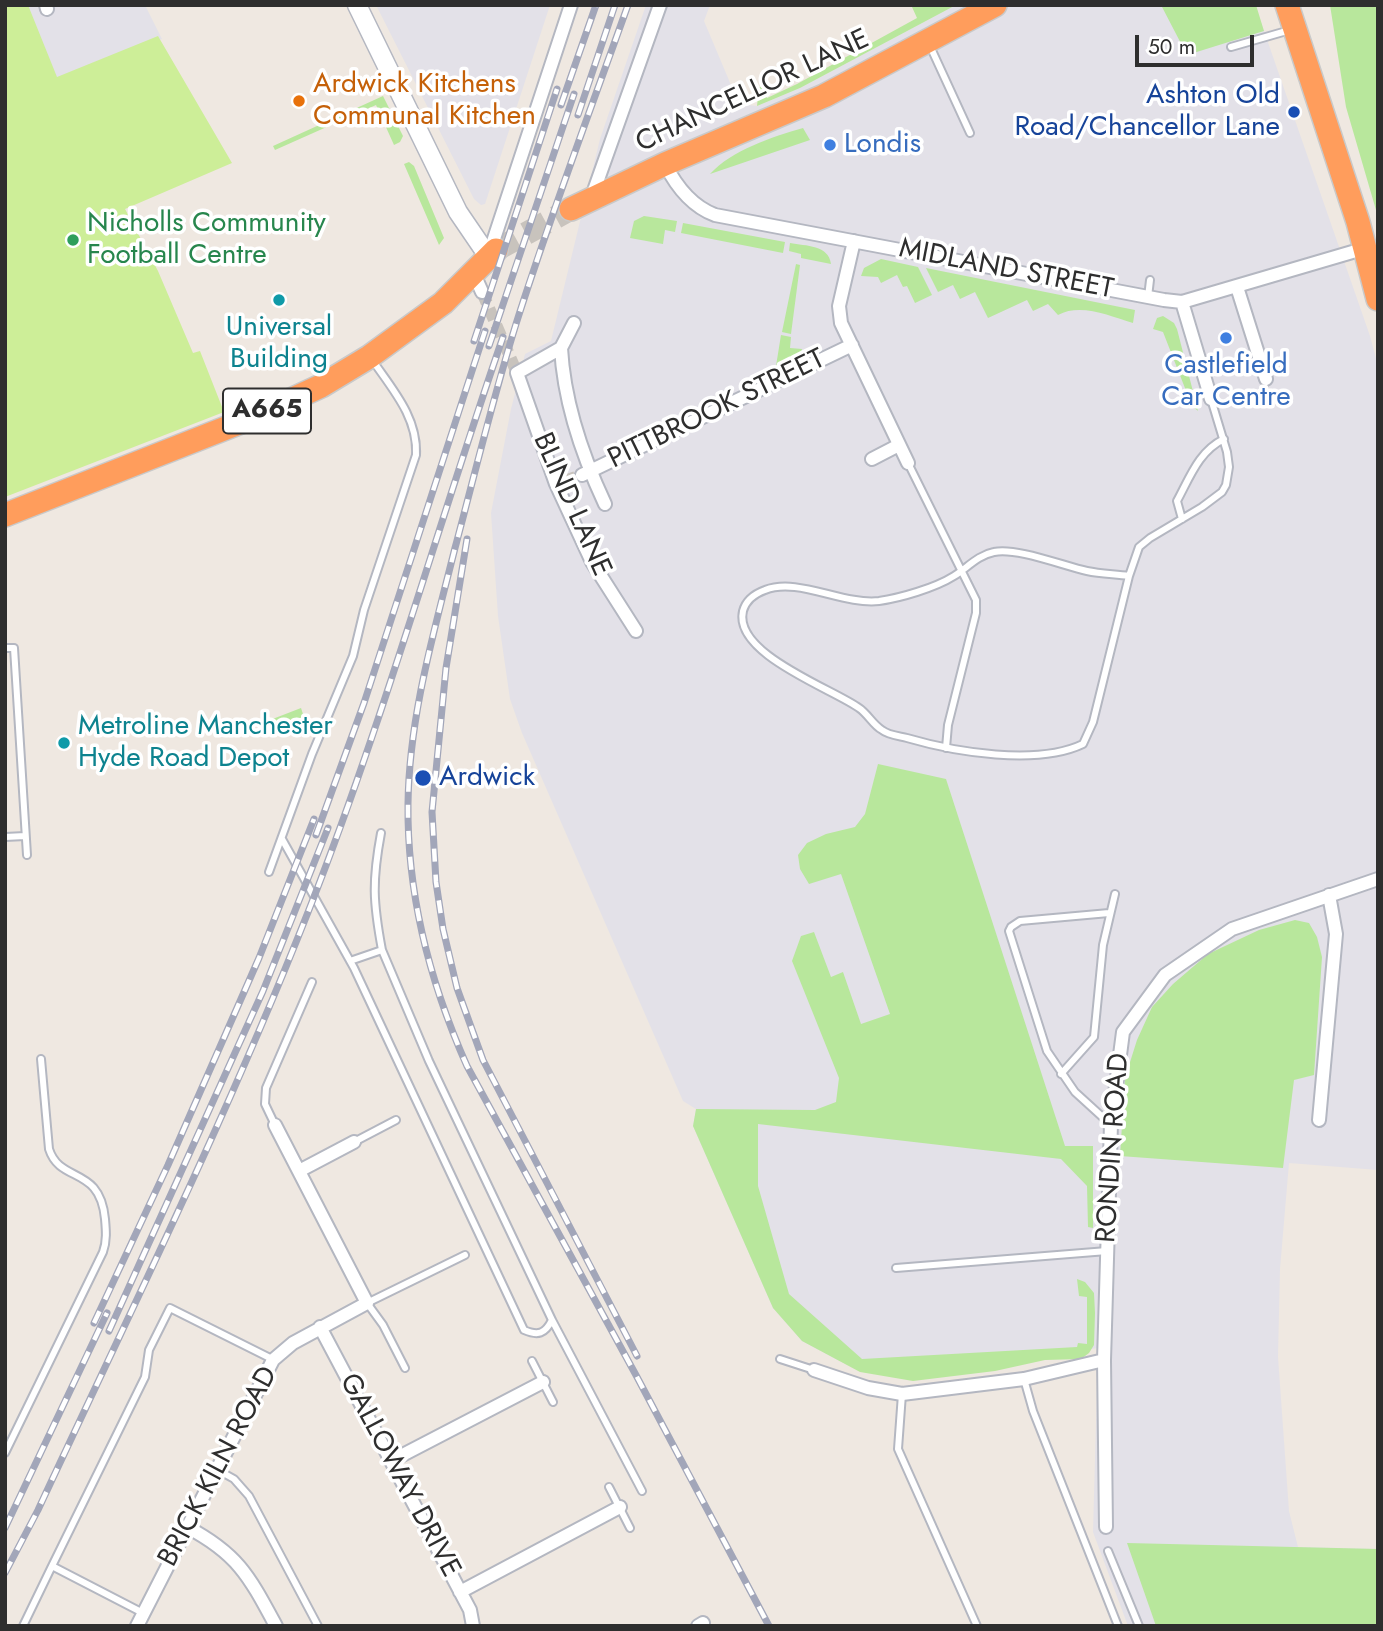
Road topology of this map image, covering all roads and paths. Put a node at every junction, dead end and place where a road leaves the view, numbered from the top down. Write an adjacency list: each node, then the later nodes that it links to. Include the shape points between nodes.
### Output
1 (357, 5): 14 (street, via 458,212)
2 (571, 5): 14 (street)
3 (660, 5): 11 (street)
4 (995, 5): 7 (highway, CHANCELLOR LANE)
5 (1287, 5): 6 (highway)
6 (1294, 29): 8 (lane); 13 (highway)
7 (927, 42): 9 (lane); 10 (highway, CHANCELLOR LANE, via 824,96)
8 (1231, 47)
9 (970, 133)
10 (665, 164): 11 (highway, CHANCELLOR LANE); 12 (street, MIDLAND STREET, via 700,209)
11 (581, 204)
12 (854, 241): 17 (street, MIDLAND STREET); 21 (street, via 839,306)
13 (1366, 248): 16 (street, MIDLAND STREET); 18 (highway)
14 (492, 253): 23 (highway, A665, via 476,284)
15 (1150, 280): 17 (lane)
16 (1237, 287): 19 (street, MIDLAND STREET); 24 (street)
17 (1148, 297): 19 (street, MIDLAND STREET)
18 (1378, 299)
19 (1182, 302): 25 (street)
20 (574, 323): 22 (street)
21 (852, 345): 27 (street); 30 (street, PITTBROOK STREET)
22 (561, 348): 30 (street); 36 (street, BLIND LANE, via 517,373 592,562)
23 (369, 357): 32 (highway, A665, via 321,386 254,417); 42 (lane, via 405,407 415,432 416,455 353,656)
24 (1266, 379)
25 (1211, 399): 26 (lane)
26 (1224, 439): 33 (lane, via 1202,454 1177,501); 33 (lane, via 1229,467 1226,485)
27 (900, 445): 28 (street); 29 (street)
28 (872, 459)
29 (908, 463): 34 (lane)
30 (586, 473): 31 (street)
31 (605, 504)
32 (5, 515)
33 (1182, 519): 35 (lane, via 1139,547)
34 (962, 569): 35 (lane, via 995,552 1011,552 1089,572); 38 (lane, via 976,600 976,613); 38 (lane, via 910,594 867,602 780,586 748,600 742,614 744,627 759,646 786,669 860,708 882,731)
35 (1129, 576): 38 (lane, via 1093,722 1083,744 1040,754)
36 (636, 631)
37 (5, 648): 40 (lane, via 14,648)
38 (946, 748)
39 (381, 833): 49 (lane, via 374,904)
40 (25, 836): 41 (lane); 43 (lane)
41 (5, 838)
42 (282, 839): 44 (lane); 50 (lane)
43 (27, 855)
44 (269, 872)
45 (1378, 879): 47 (street, RONDIN ROAD)
46 (1115, 894): 48 (lane)
47 (1329, 895): 55 (street, via 1336,934); 56 (street, RONDIN ROAD, via 1232,929 1165,975 1123,1032)
48 (1109, 913): 53 (lane, via 1094,1037); 53 (lane, via 1020,921 1009,932 1047,1051)
49 (382, 950): 50 (lane); 64 (lane, via 429,1061)
50 (351, 961): 64 (lane, via 524,1330 541,1334)
51 (312, 982): 57 (lane, via 266,1088 265,1104)
52 (41, 1059): 76 (lane, via 52,1160 97,1190 103,1203 106,1238)
53 (1061, 1074): 56 (lane, via 1075,1093)
54 (396, 1120): 58 (lane)
55 (1319, 1120)
56 (1111, 1124): 60 (street, RONDIN ROAD)
57 (275, 1125): 59 (street)
58 (354, 1142): 59 (street)
59 (299, 1171): 63 (street)
60 (1107, 1251): 62 (lane); 68 (street, RONDIN ROAD)
61 (465, 1255): 63 (lane)
62 (896, 1268)
63 (367, 1303): 65 (street, BRICK KILN ROAD); 70 (lane)
64 (552, 1320): 80 (lane)
65 (320, 1328): 67 (street, BRICK KILN ROAD); 77 (street, GALLOWAY DRIVE)
66 (780, 1359): 71 (lane)
67 (274, 1360): 78 (street, BRICK KILN ROAD); 86 (lane, via 170,1308 149,1350 145,1377)
68 (1104, 1360): 72 (street); 83 (street, RONDIN ROAD)
69 (532, 1361): 73 (lane)
70 (405, 1368)
71 (814, 1370): 74 (street)
72 (1024, 1379): 74 (street); 95 (lane)
73 (543, 1382): 75 (lane); 77 (street)
74 (902, 1394): 94 (lane, via 898,1449)
75 (553, 1402)
76 (5, 1453)
77 (391, 1461): 87 (street, GALLOWAY DRIVE)
78 (216, 1469): 82 (street, BRICK KILN ROAD); 92 (lane, via 250,1496)
79 (609, 1487): 81 (lane)
80 (642, 1491)
81 (620, 1507): 84 (lane); 87 (street)
82 (187, 1527): 88 (street, BRICK KILN ROAD); 91 (street, via 234,1559 252,1581)
83 (1106, 1527)
84 (630, 1528)
85 (1108, 1551): 96 (lane)
86 (52, 1566): 88 (lane); 89 (lane)
87 (460, 1592): 93 (street, GALLOWAY DRIVE)
88 (143, 1613): 90 (street, BRICK KILN ROAD)
89 (23, 1626)
90 (137, 1626)
91 (276, 1626)
92 (317, 1626)
93 (473, 1626)
94 (977, 1626)
95 (1118, 1626)
96 (1139, 1626)

